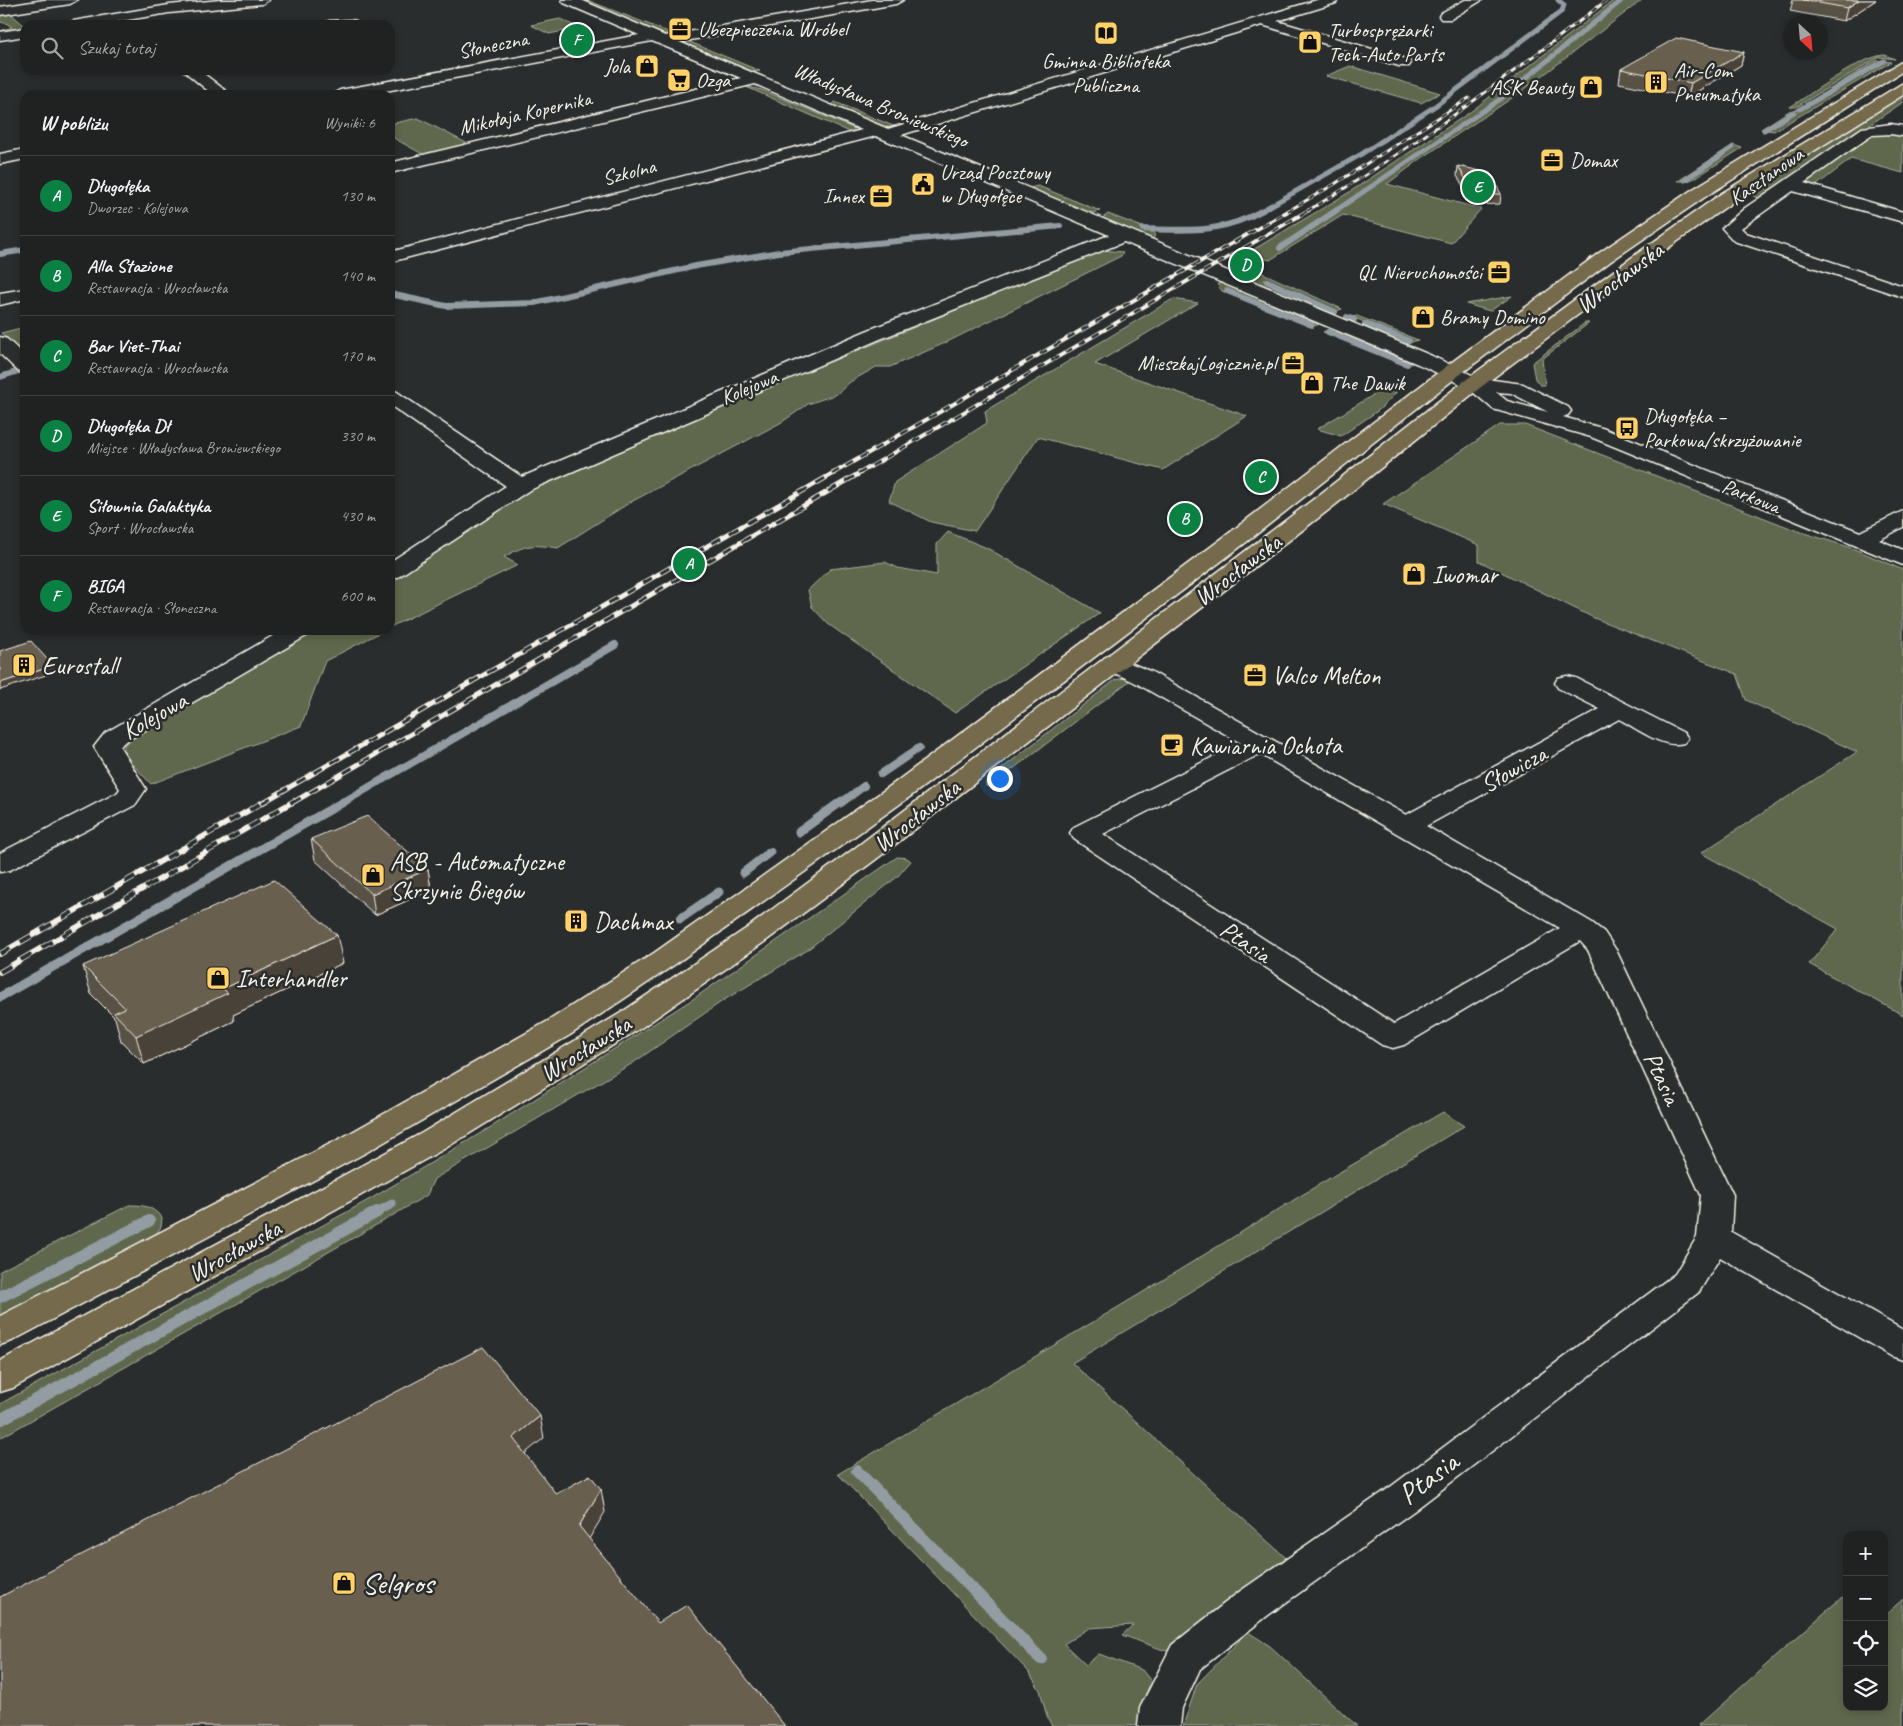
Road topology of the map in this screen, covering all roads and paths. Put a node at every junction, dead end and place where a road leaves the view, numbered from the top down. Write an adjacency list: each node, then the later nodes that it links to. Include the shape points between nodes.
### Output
1 (70, 0): 8 (street)
2 (262, 0): 7 (street)
3 (569, 0): 14 (street, Władysława Broniewskiego)
4 (896, 0): 14 (street, Słoneczna)
5 (1331, 0): 11 (street, Szkolna)
6 (1475, 0): 9 (street)
7 (169, 4): 10 (street)
8 (0, 11)
9 (1446, 16)
10 (96, 20)
11 (1262, 21): 15 (street); 23 (street, Szkolna)
12 (20, 33): 13 (street)
13 (0, 36)
14 (659, 38): 18 (street, Władysława Broniewskiego); 21 (street, Słoneczna)
15 (1404, 63)
16 (1903, 65): 36 (main road, Wrocławska, via 1699,193 1605,257)
17 (197, 75): 20 (street)
18 (758, 79): 23 (street, Władysława Broniewskiego); 26 (street, Mikołaja Kopernika)
19 (1903, 88): 37 (main road, Wrocławska, via 1728,196)
20 (216, 90)
21 (368, 90)
22 (1903, 131): 27 (street, Kasztanowa, via 1868,131)
23 (884, 132): 29 (street, Władysława Broniewskiego); 30 (street, Szkolna)
24 (20, 155): 25 (street)
25 (0, 159)
26 (395, 167)
27 (1792, 185): 28 (street); 31 (street, Kasztanowa, via 1751,212 1731,228 1733,232)
28 (1903, 216)
29 (1125, 235): 36 (street, Władysława Broniewskiego); 39 (street, Kolejowa, via 873,335)
30 (395, 256)
31 (1903, 292)
32 (20, 295): 33 (street)
33 (0, 299)
34 (0, 342): 35 (street)
35 (20, 362)
36 (1451, 372): 37 (street, Parkowa); 54 (main road, Wrocławska, via 1236,539 902,790 664,959 559,1028 356,1144)
37 (1474, 383): 41 (street, Parkowa, via 1500,405 1598,433); 45 (main road, Wrocławska)
38 (395, 399): 39 (street)
39 (520, 486): 43 (street, Kolejowa)
40 (1903, 518): 41 (street)
41 (1860, 541): 42 (street, Parkowa)
42 (1903, 558)
43 (395, 569)
44 (291, 635): 51 (street, Kolejowa, via 114,738 107,747 133,789 126,800)
45 (1113, 664): 49 (street, Ptasia, via 1143,677); 56 (main road, Wrocławska, via 757,934 630,1021 433,1141)
46 (1567, 683): 47 (street)
47 (1619, 709): 48 (street); 50 (street, Słowicza)
48 (1675, 738)
49 (1261, 743): 50 (street, Ptasia); 52 (street, Ptasia, via 1084,833 1392,1038)
50 (1406, 826): 52 (street, Ptasia)
51 (0, 864)
52 (1580, 928): 53 (street, Ptasia, via 1594,938 1602,950 1717,1195)
53 (1714, 1238): 55 (street); 57 (street, Ptasia, via 1687,1283 1402,1499 1253,1604 1186,1657 1161,1708)
54 (0, 1332)
55 (1903, 1347)
56 (0, 1378)
57 (1158, 1726)

